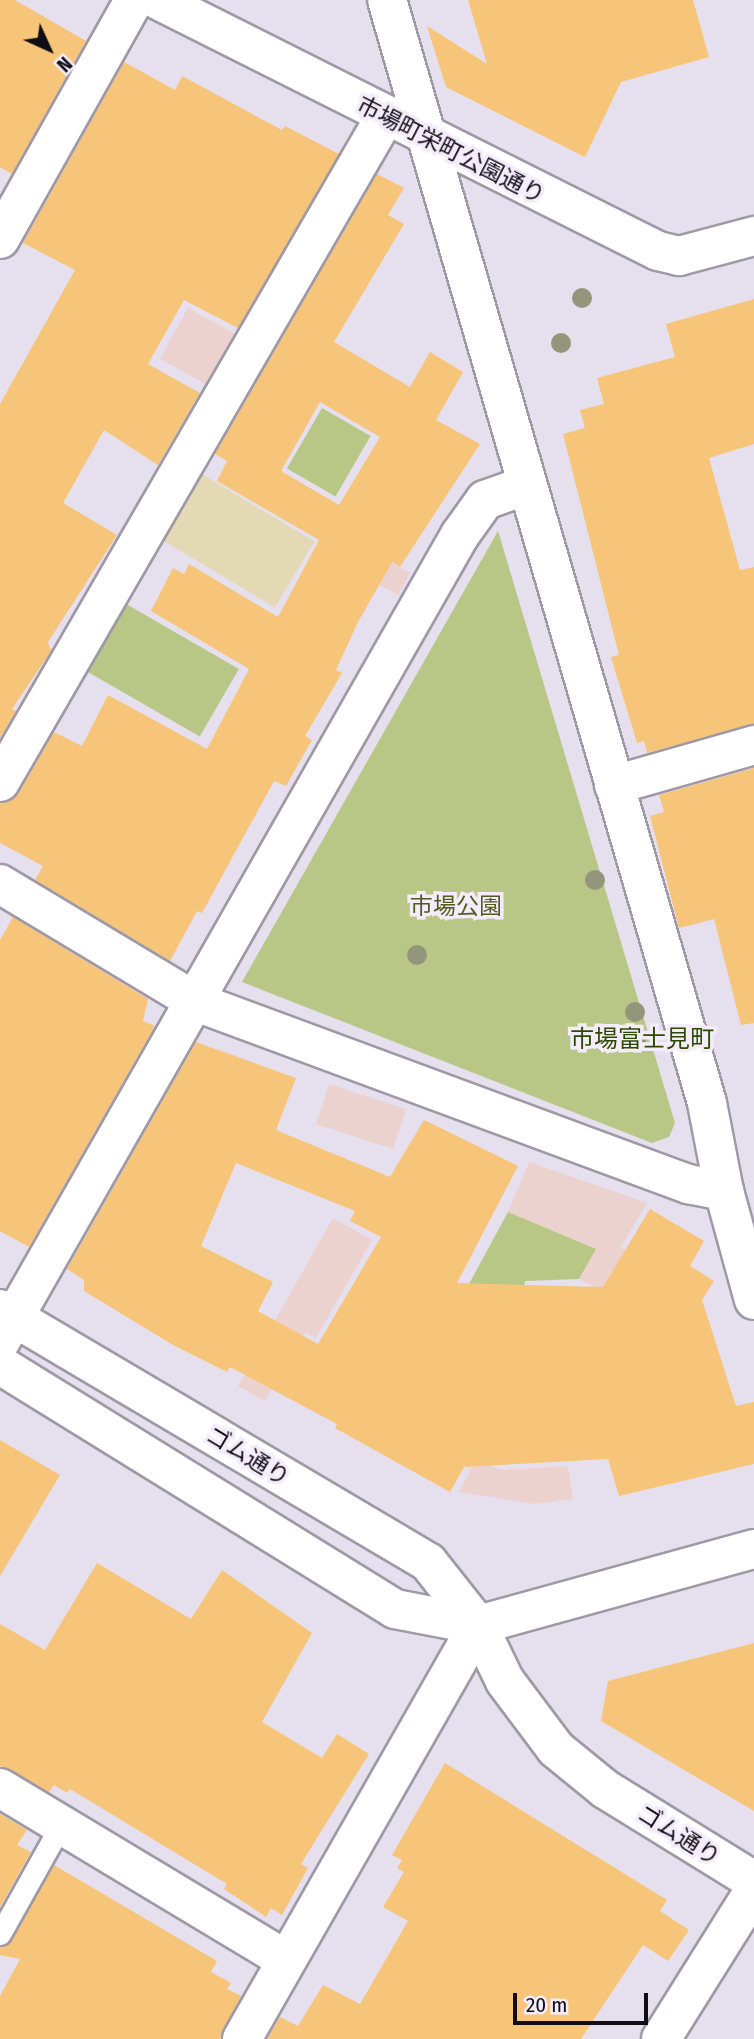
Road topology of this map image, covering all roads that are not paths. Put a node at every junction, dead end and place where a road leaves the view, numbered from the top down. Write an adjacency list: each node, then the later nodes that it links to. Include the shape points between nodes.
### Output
1 (134, 0): 7 (street)
2 (158, 0): 4 (street, 市場町栄町公園通り)
3 (387, 0): 5 (street)
4 (385, 117): 5 (street, 市場町栄町公園通り); 10 (street)
5 (424, 136): 6 (street, 市場町栄町公園通り, via 658,251 679,256); 8 (street)
6 (754, 236)
7 (0, 239)
8 (527, 485): 11 (street); 13 (street, via 485,500 460,535)
9 (754, 745): 11 (street)
10 (0, 782)
11 (614, 785): 14 (street, via 707,1103)
12 (0, 884): 13 (street)
13 (197, 1002): 14 (street, via 662,1175); 16 (street)
14 (724, 1191): 15 (street)
15 (754, 1300)
16 (4, 1323): 19 (street, ゴム通り, via 428,1562)
17 (0, 1365): 19 (street, via 395,1609)
18 (754, 1549): 19 (street)
19 (478, 1625): 22 (street, ゴム通り, via 505,1681 556,1749 606,1789); 25 (street)
20 (0, 1788): 21 (street)
21 (61, 1825): 24 (lane); 25 (street)
22 (754, 1881)
23 (754, 1891): 27 (street)
24 (0, 1934)
25 (286, 1960): 26 (street)
26 (242, 2039)
27 (661, 2039)

